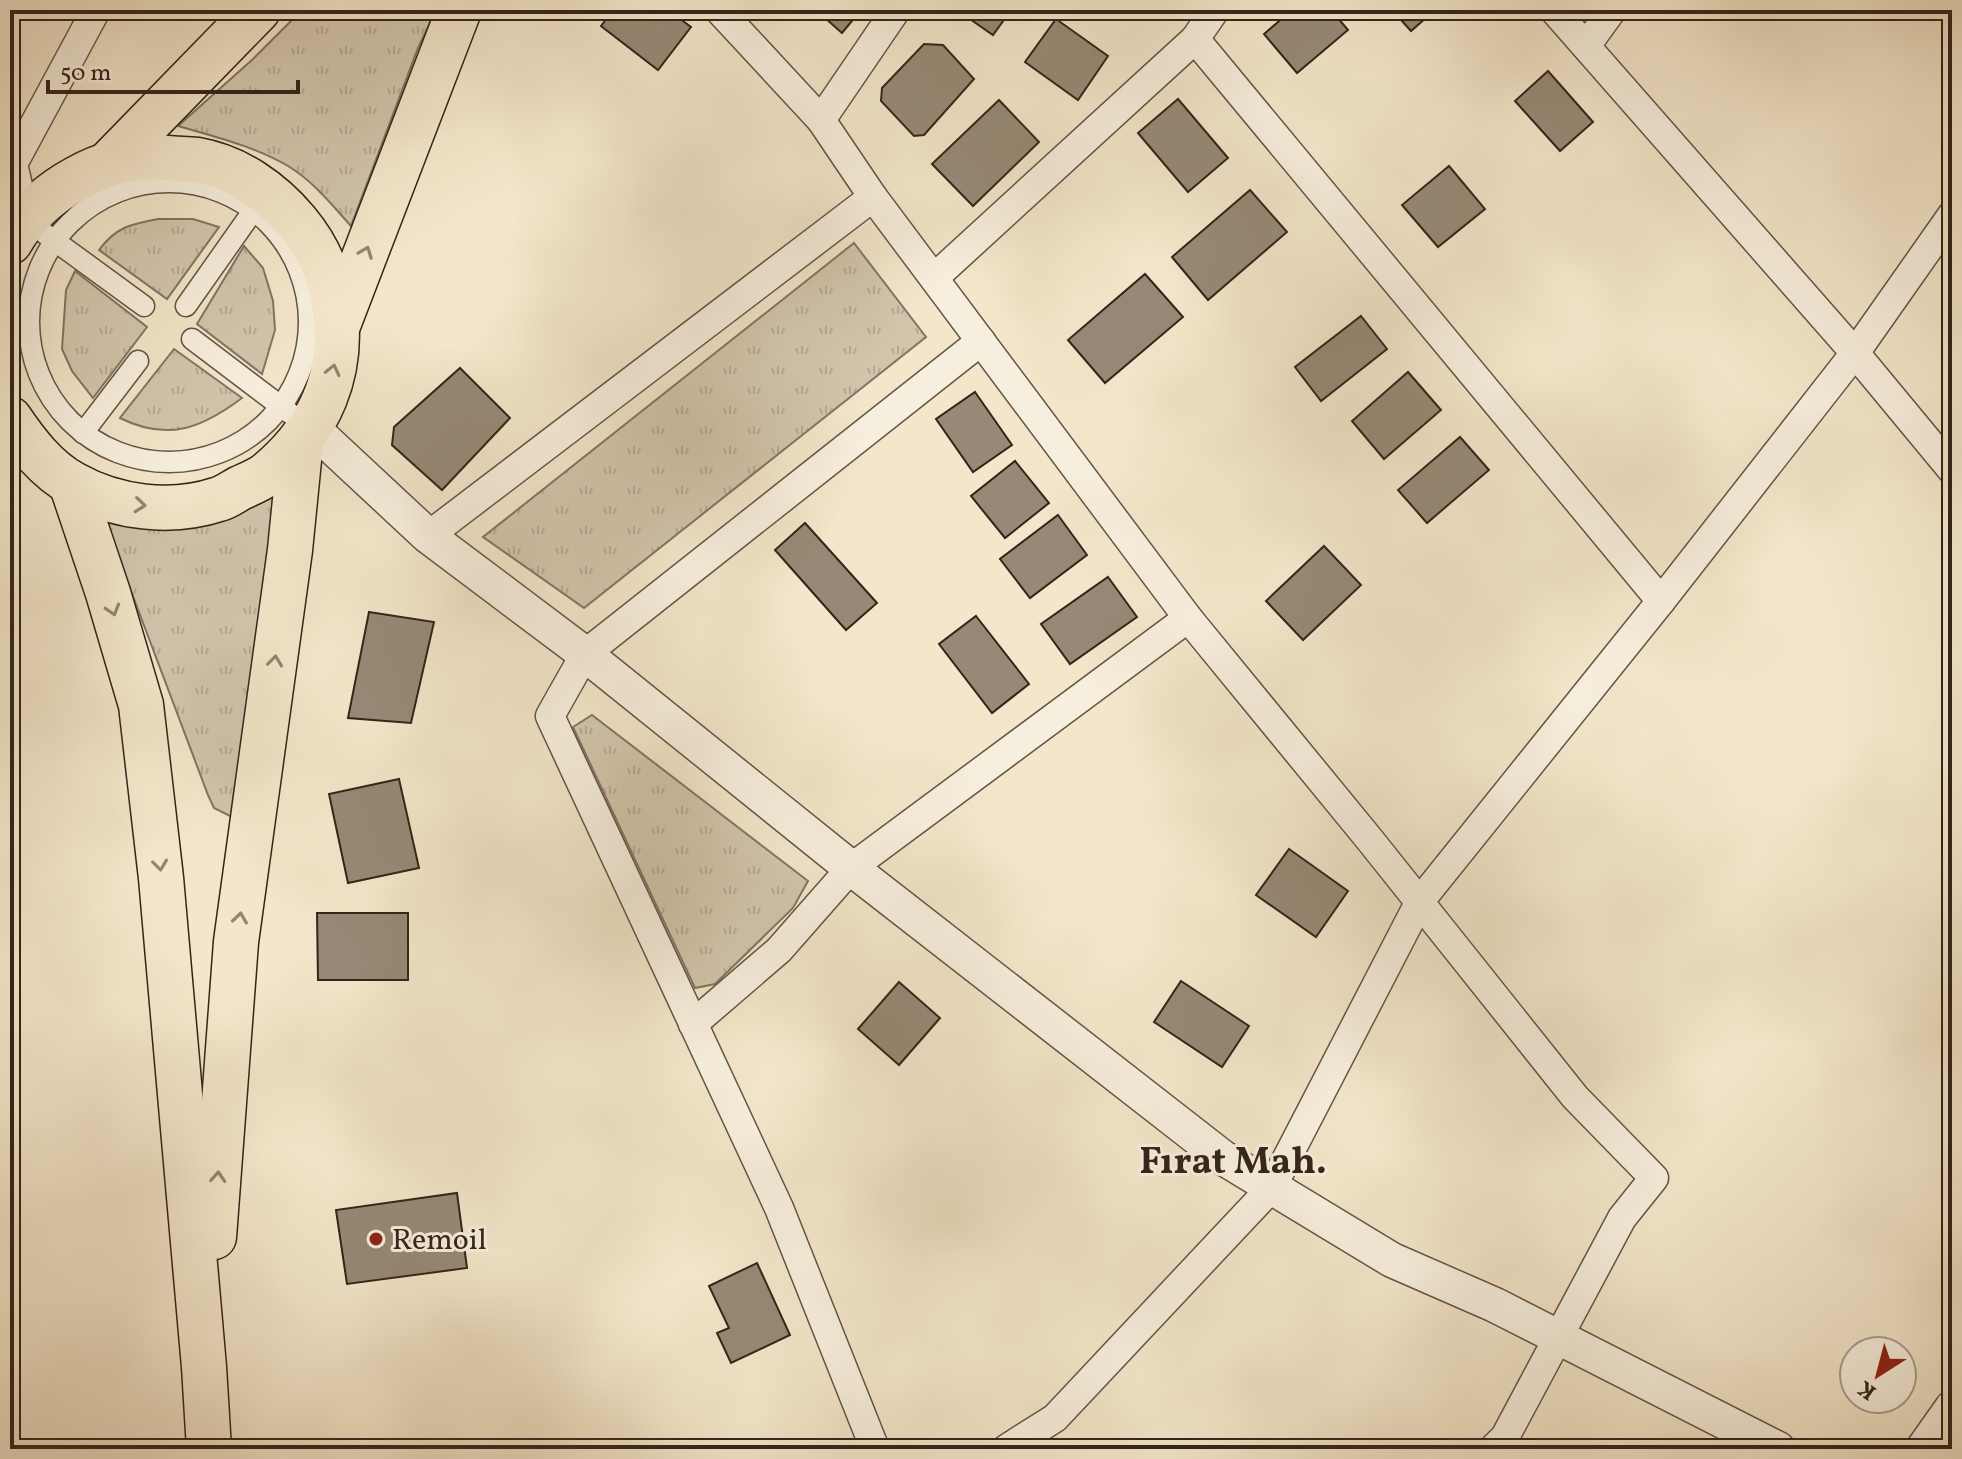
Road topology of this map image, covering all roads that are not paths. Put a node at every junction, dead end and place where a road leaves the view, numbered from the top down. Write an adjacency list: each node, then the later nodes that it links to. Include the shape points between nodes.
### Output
1 (96, 10): 16 (street, via 13,164)
2 (258, 10): 12 (main road)
3 (459, 10): 20 (main road, one-way to 3)
4 (719, 10): 11 (street)
5 (896, 10): 11 (street)
6 (1215, 10): 9 (street)
7 (1554, 10): 10 (street)
8 (1612, 10): 10 (street)
9 (1195, 39): 17 (street); 31 (street)
10 (1586, 46): 23 (street)
11 (821, 120): 13 (street)
12 (108, 164): 16 (main road, via 63,186); 20 (main road, via 153,156 199,160 243,176 281,203 310,238 330,280)
13 (873, 197): 17 (street); 30 (street)
14 (253, 211): 16 (street, via 219,190 176,181 131,186 91,204 58,234); 19 (street); 26 (street, via 290,249 308,295 309,343 293,390)
15 (1952, 215): 23 (street)
16 (30, 234): 18 (street); 27 (street, via 37,273 28,316 33,360 52,401)
17 (935, 277): 22 (street)
18 (144, 306)
19 (186, 306)
20 (338, 325): 26 (main road, one-way to 20, via 327,395)
21 (192, 339): 26 (street)
22 (981, 341): 32 (street); 33 (street)
23 (1855, 353): 28 (street); 31 (street)
24 (138, 361): 27 (street)
25 (10, 419): 29 (main road, via 32,451)
26 (297, 424): 27 (street, via 263,428 222,453 174,463 126,456); 29 (main road, one-way to 26, via 119,503 169,508 220,499 265,476); 30 (street); 39 (main road, one-way to 26, via 236,942 290,550)
27 (83, 433)
28 (1952, 470)
29 (71, 483): 39 (main road, one-way to 39, via 141,705)
30 (428, 536): 33 (street)
31 (1661, 601): 35 (street)
32 (1188, 618): 34 (street); 35 (street)
33 (585, 654): 34 (street); 36 (street, via 550,716)
34 (851, 868): 36 (street, via 779,950); 37 (street, via 1222,1157)
35 (1420, 901): 37 (street); 38 (street, via 1575,1097 1654,1178 1622,1218)
36 (693, 1024): 42 (street, via 779,1208)
37 (1272, 1187): 38 (street, via 1392,1260); 43 (street, via 1055,1418)
38 (1559, 1338): 44 (street, via 1505,1437); 45 (street)
39 (204, 1367): 41 (main road)
40 (1952, 1408): 46 (street)
41 (209, 1449)
42 (875, 1449)
43 (1006, 1449)
44 (1493, 1449)
45 (1778, 1449)
46 (1923, 1449)

